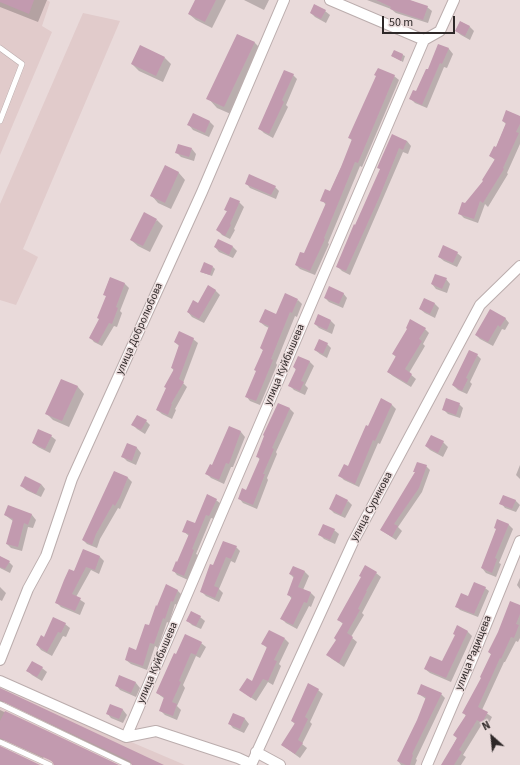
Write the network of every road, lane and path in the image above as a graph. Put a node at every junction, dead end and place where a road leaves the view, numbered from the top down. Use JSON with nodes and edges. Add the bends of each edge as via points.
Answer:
{"nodes":[{"id":1,"x":284,"y":0,"type":"edge"},
{"id":2,"x":330,"y":0,"type":"edge"},
{"id":3,"x":454,"y":0,"type":"edge"},
{"id":4,"x":424,"y":40,"type":"junction"},
{"id":5,"x":0,"y":48,"type":"edge"},
{"id":6,"x":0,"y":121,"type":"edge"},
{"id":7,"x":520,"y":266,"type":"edge"},
{"id":8,"x":520,"y":541,"type":"edge"},
{"id":9,"x":0,"y":660,"type":"edge"},
{"id":10,"x":0,"y":681,"type":"edge"},
{"id":11,"x":0,"y":704,"type":"edge"},
{"id":12,"x":126,"y":737,"type":"junction"},
{"id":13,"x":0,"y":742,"type":"edge"},
{"id":14,"x":256,"y":752,"type":"junction"},
{"id":15,"x":251,"y":764,"type":"edge"},
{"id":16,"x":50,"y":765,"type":"edge"},
{"id":17,"x":128,"y":765,"type":"edge"},
{"id":18,"x":280,"y":765,"type":"edge"},
{"id":19,"x":427,"y":765,"type":"edge"}],
"edges":[{"from":1,"to":9,"type":"street","name":"улица Добролюбова","via":[[202,192],[72,479],[46,556],[28,589]]},
{"from":2,"to":4,"type":"street"},
{"from":3,"to":4,"type":"street","via":[[440,31]]},
{"from":4,"to":12,"type":"street","name":"улица Куйбышева"},
{"from":5,"to":6,"type":"lane","via":[[22,64]]},
{"from":7,"to":14,"type":"street","name":"улица Сурикова","via":[[480,304],[353,542]]},
{"from":8,"to":19,"type":"street","name":"улица Радищева"},
{"from":10,"to":12,"type":"street"},
{"from":11,"to":17,"type":"lane"},
{"from":12,"to":15,"type":"street","via":[[156,731]]},
{"from":13,"to":16,"type":"lane"},
{"from":14,"to":15,"type":"street","name":"улица Сурикова"},
{"from":14,"to":18,"type":"street"}]}
